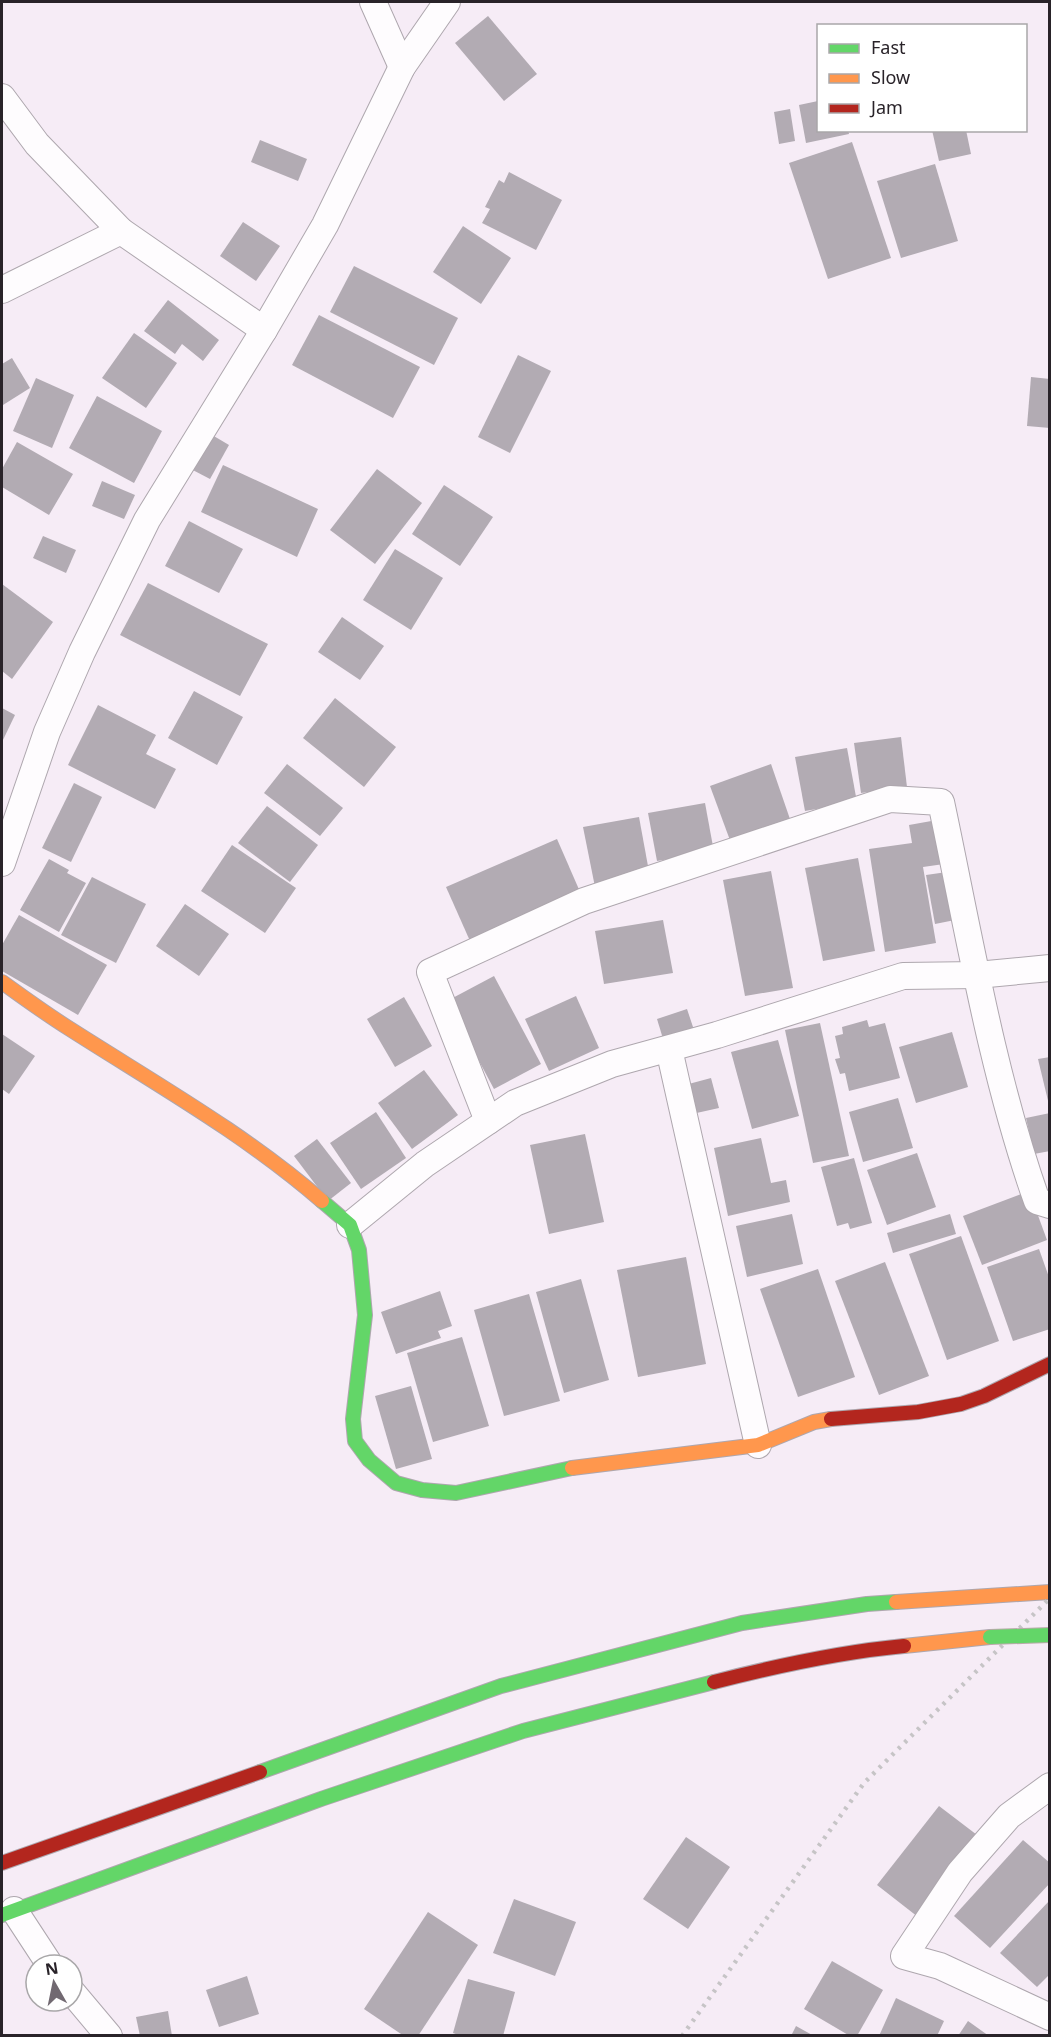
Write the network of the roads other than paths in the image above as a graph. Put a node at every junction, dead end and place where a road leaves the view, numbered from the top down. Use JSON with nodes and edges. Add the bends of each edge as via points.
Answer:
{"nodes":[{"id":1,"x":373,"y":2,"type":"edge"},
{"id":2,"x":447,"y":2,"type":"edge"},
{"id":3,"x":402,"y":67,"type":"junction"},
{"id":4,"x":2,"y":97,"type":"edge"},
{"id":5,"x":121,"y":231,"type":"junction"},
{"id":6,"x":2,"y":290,"type":"edge"},
{"id":7,"x":264,"y":330,"type":"junction"},
{"id":8,"x":2,"y":863,"type":"edge"},
{"id":9,"x":1050,"y":968,"type":"edge"},
{"id":10,"x":977,"y":975,"type":"junction"},
{"id":11,"x":2,"y":982,"type":"edge"},
{"id":12,"x":669,"y":1048,"type":"junction"},
{"id":13,"x":488,"y":1121,"type":"junction"},
{"id":14,"x":1050,"y":1205,"type":"edge"},
{"id":15,"x":350,"y":1225,"type":"junction"},
{"id":16,"x":1050,"y":1364,"type":"edge"},
{"id":17,"x":758,"y":1445,"type":"junction"},
{"id":18,"x":1050,"y":1592,"type":"edge"},
{"id":19,"x":1050,"y":1635,"type":"edge"},
{"id":20,"x":1050,"y":1786,"type":"edge"},
{"id":21,"x":2,"y":1863,"type":"edge"},
{"id":22,"x":8,"y":1913,"type":"edge"},
{"id":23,"x":40,"y":1953,"type":"edge"},
{"id":24,"x":84,"y":2006,"type":"edge"},
{"id":25,"x":1050,"y":2017,"type":"edge"},
{"id":26,"x":109,"y":2036,"type":"edge"}],
"edges":[{"from":1,"to":3,"type":"street"},
{"from":2,"to":3,"type":"street"},
{"from":3,"to":7,"type":"street","via":[[325,225]]},
{"from":4,"to":5,"type":"street","via":[[37,144]]},
{"from":5,"to":6,"type":"street"},
{"from":5,"to":7,"type":"street"},
{"from":7,"to":8,"type":"street","via":[[147,520],[82,652],[47,732]]},
{"from":9,"to":10,"type":"street"},
{"from":10,"to":12,"type":"street","via":[[903,976]]},
{"from":10,"to":13,"type":"street","via":[[941,802],[890,799],[584,901],[430,972]]},
{"from":10,"to":14,"type":"street","via":[[1024,1165],[1038,1201]]},
{"from":11,"to":15,"type":"main road","via":[[235,1134],[298,1180]]},
{"from":12,"to":13,"type":"street","via":[[612,1064],[526,1098]]},
{"from":12,"to":17,"type":"street"},
{"from":13,"to":15,"type":"street","via":[[425,1164]]},
{"from":15,"to":17,"type":"main road","via":[[359,1250],[365,1315],[353,1419],[355,1442],[396,1483],[422,1491],[456,1493],[579,1466]]},
{"from":16,"to":17,"type":"main road","via":[[961,1404],[871,1417],[838,1417],[814,1422]]},
{"from":18,"to":21,"type":"main road","via":[[867,1604],[742,1623],[501,1686]]},
{"from":19,"to":22,"type":"main road","bridge":true,"via":[[872,1649],[758,1671],[523,1731],[321,1799]]},
{"from":20,"to":25,"type":"street","via":[[1009,1816],[960,1872],[904,1956],[940,1966]]},
{"from":22,"to":23,"type":"street"},
{"from":24,"to":26,"type":"street"}]}
